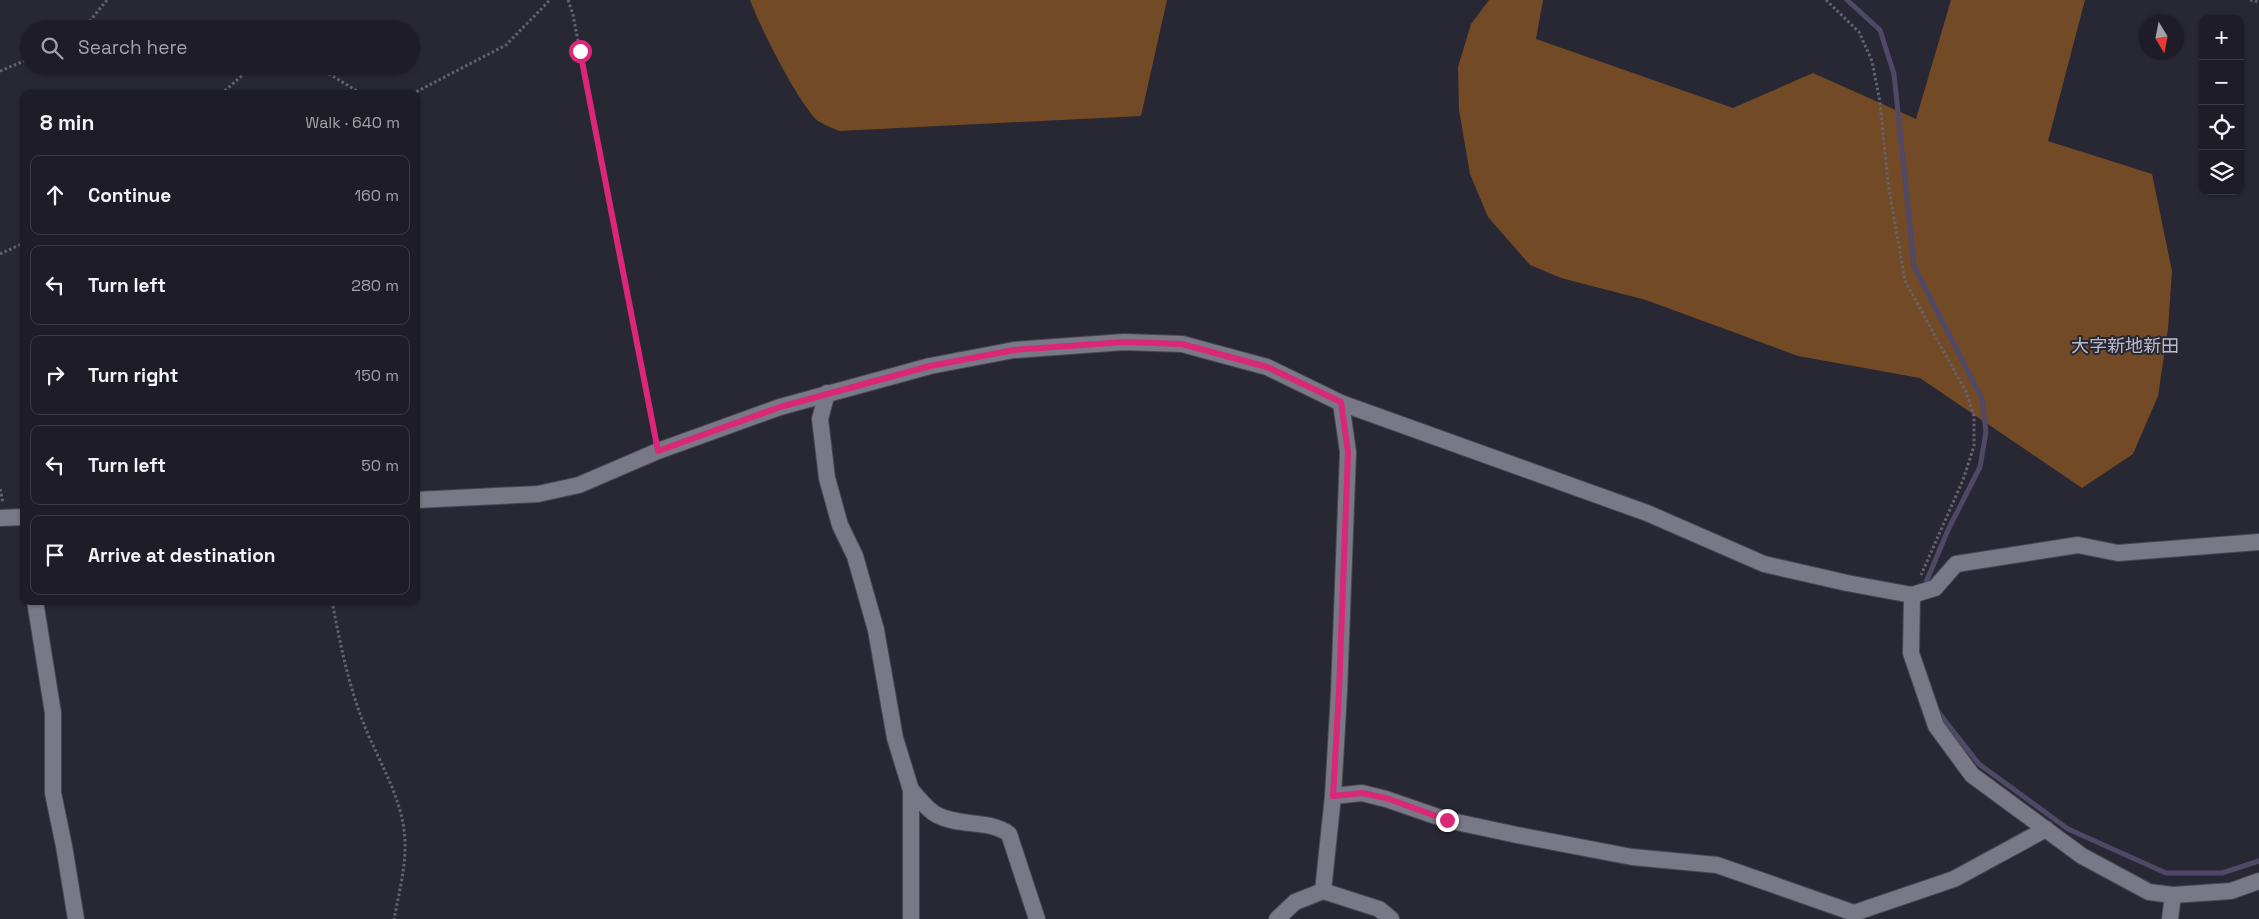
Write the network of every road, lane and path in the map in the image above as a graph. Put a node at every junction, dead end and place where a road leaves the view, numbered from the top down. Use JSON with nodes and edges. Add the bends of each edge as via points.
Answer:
{"nodes":[{"id":1,"x":107,"y":0,"type":"edge"},
{"id":2,"x":550,"y":0,"type":"edge"},
{"id":3,"x":568,"y":0,"type":"edge"},
{"id":4,"x":1826,"y":0,"type":"edge"},
{"id":5,"x":2250,"y":0,"type":"edge"},
{"id":6,"x":2259,"y":2,"type":"edge"},
{"id":7,"x":90,"y":20,"type":"edge"},
{"id":8,"x":20,"y":63,"type":"edge"},
{"id":9,"x":0,"y":71,"type":"edge"},
{"id":10,"x":243,"y":75,"type":"edge"},
{"id":11,"x":331,"y":75,"type":"edge"},
{"id":12,"x":226,"y":90,"type":"edge"},
{"id":13,"x":355,"y":90,"type":"edge"},
{"id":14,"x":420,"y":90,"type":"edge"},
{"id":15,"x":20,"y":245,"type":"edge"},
{"id":16,"x":0,"y":254,"type":"edge"},
{"id":17,"x":827,"y":393,"type":"junction"},
{"id":18,"x":1341,"y":402,"type":"junction"},
{"id":19,"x":658,"y":451,"type":"junction"},
{"id":20,"x":420,"y":500,"type":"edge"},
{"id":21,"x":0,"y":518,"type":"edge"},
{"id":22,"x":20,"y":521,"type":"edge"},
{"id":23,"x":2259,"y":542,"type":"edge"},
{"id":24,"x":1912,"y":595,"type":"junction"},
{"id":25,"x":36,"y":605,"type":"edge"},
{"id":26,"x":333,"y":605,"type":"edge"},
{"id":27,"x":911,"y":790,"type":"junction"},
{"id":28,"x":1333,"y":796,"type":"junction"},
{"id":29,"x":2046,"y":829,"type":"junction"},
{"id":30,"x":2259,"y":881,"type":"edge"},
{"id":31,"x":1323,"y":891,"type":"junction"},
{"id":32,"x":2173,"y":895,"type":"junction"},
{"id":33,"x":1853,"y":916,"type":"edge"},
{"id":34,"x":76,"y":919,"type":"edge"},
{"id":35,"x":394,"y":919,"type":"edge"},
{"id":36,"x":912,"y":919,"type":"edge"},
{"id":37,"x":1037,"y":919,"type":"edge"},
{"id":38,"x":1277,"y":919,"type":"edge"},
{"id":39,"x":1391,"y":919,"type":"edge"},
{"id":40,"x":2170,"y":919,"type":"edge"}],
"edges":[{"from":1,"to":7,"type":"path"},
{"from":2,"to":14,"type":"path","via":[[506,45]]},
{"from":3,"to":19,"type":"path"},
{"from":4,"to":24,"type":"path","via":[[1859,32],[1872,61],[1905,281],[1966,392],[1974,416],[1974,446],[1964,480]]},
{"from":5,"to":6,"type":"path"},
{"from":8,"to":9,"type":"path"},
{"from":10,"to":12,"type":"path"},
{"from":11,"to":13,"type":"path"},
{"from":15,"to":16,"type":"path"},
{"from":17,"to":18,"type":"street","via":[[930,366],[1014,350],[1124,342],[1182,344],[1267,367]]},
{"from":17,"to":19,"type":"street"},
{"from":17,"to":27,"type":"street","via":[[820,420],[827,478],[840,525],[855,556],[876,630],[895,738]]},
{"from":18,"to":24,"type":"street","via":[[1647,513],[1764,564]]},
{"from":18,"to":28,"type":"street","via":[[1348,452]]},
{"from":19,"to":20,"type":"street","via":[[579,485],[538,494]]},
{"from":21,"to":22,"type":"street"},
{"from":23,"to":24,"type":"street","via":[[2118,553],[2078,545],[1956,564],[1935,588]]},
{"from":24,"to":29,"type":"street","via":[[1911,653],[1936,726],[1972,775]]},
{"from":25,"to":34,"type":"street","via":[[53,713],[53,793]]},
{"from":26,"to":35,"type":"path","via":[[344,664],[364,722],[396,796],[405,838],[405,863]]},
{"from":27,"to":36,"type":"street"},
{"from":27,"to":37,"type":"street","via":[[936,814],[963,823],[999,826],[1009,834]]},
{"from":28,"to":31,"type":"street"},
{"from":28,"to":33,"type":"street","via":[[1362,793],[1386,798],[1447,820],[1517,835],[1632,857],[1717,865]]},
{"from":29,"to":32,"type":"street","via":[[2082,856],[2149,892]]},
{"from":29,"to":33,"type":"street","via":[[1954,879]]},
{"from":30,"to":32,"type":"street","via":[[2231,891]]},
{"from":31,"to":38,"type":"street","via":[[1296,902]]},
{"from":31,"to":39,"type":"street","via":[[1379,909]]},
{"from":32,"to":40,"type":"street"}]}
